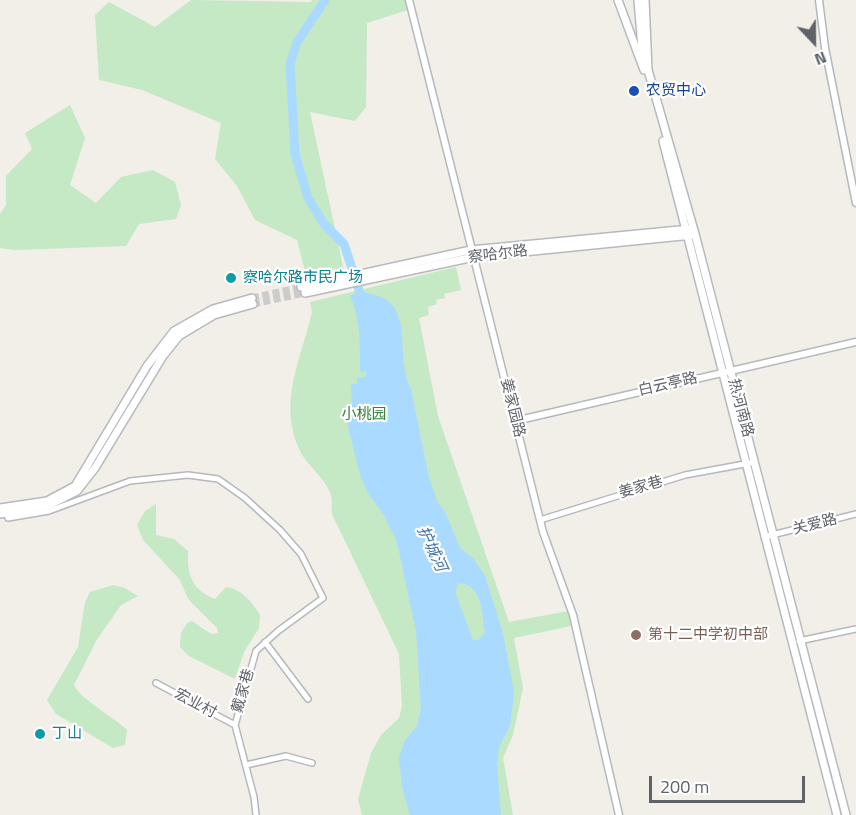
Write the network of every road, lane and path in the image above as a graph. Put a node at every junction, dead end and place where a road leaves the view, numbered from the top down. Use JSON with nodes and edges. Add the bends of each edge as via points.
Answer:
{"nodes":[{"id":1,"x":409,"y":0,"type":"edge"},
{"id":2,"x":618,"y":0,"type":"edge"},
{"id":3,"x":638,"y":0,"type":"edge"},
{"id":4,"x":645,"y":0,"type":"edge"},
{"id":5,"x":819,"y":0,"type":"edge"},
{"id":6,"x":644,"y":70,"type":"junction"},
{"id":7,"x":856,"y":203,"type":"edge"},
{"id":8,"x":691,"y":232,"type":"junction"},
{"id":9,"x":472,"y":253,"type":"junction"},
{"id":10,"x":303,"y":290,"type":"tunnel mouth"},
{"id":11,"x":252,"y":301,"type":"tunnel mouth"},
{"id":12,"x":856,"y":342,"type":"edge"},
{"id":13,"x":730,"y":372,"type":"junction"},
{"id":14,"x":721,"y":373,"type":"junction"},
{"id":15,"x":515,"y":421,"type":"junction"},
{"id":16,"x":754,"y":463,"type":"junction"},
{"id":17,"x":745,"y":464,"type":"junction"},
{"id":18,"x":3,"y":510,"type":"edge"},
{"id":19,"x":856,"y":514,"type":"edge"},
{"id":20,"x":540,"y":520,"type":"junction"},
{"id":21,"x":773,"y":535,"type":"junction"},
{"id":22,"x":764,"y":537,"type":"junction"},
{"id":23,"x":856,"y":629,"type":"edge"},
{"id":24,"x":801,"y":641,"type":"junction"},
{"id":25,"x":265,"y":642,"type":"junction"},
{"id":26,"x":792,"y":644,"type":"junction"},
{"id":27,"x":156,"y":683,"type":"dead end"},
{"id":28,"x":308,"y":699,"type":"dead end"},
{"id":29,"x":235,"y":725,"type":"junction"},
{"id":30,"x":312,"y":763,"type":"dead end"},
{"id":31,"x":246,"y":765,"type":"junction"},
{"id":32,"x":256,"y":815,"type":"edge"},
{"id":33,"x":619,"y":815,"type":"edge"},
{"id":34,"x":837,"y":815,"type":"edge"},
{"id":35,"x":846,"y":815,"type":"edge"}],
"edges":[{"from":1,"to":9,"type":"street","name":"姜家园路"},
{"from":2,"to":6,"type":"main road"},
{"from":3,"to":6,"type":"main road","name":"热河南路"},
{"from":4,"to":8,"type":"main road","name":"热河南路","via":[[648,70]]},
{"from":5,"to":7,"type":"street"},
{"from":6,"to":8,"type":"main road","name":"热河南路"},
{"from":8,"to":9,"type":"main road","name":"察哈尔路"},
{"from":8,"to":13,"type":"main road","name":"热河南路"},
{"from":8,"to":14,"type":"main road","name":"热河南路"},
{"from":9,"to":10,"type":"main road","name":"察哈尔路"},
{"from":9,"to":15,"type":"street","name":"姜家园路"},
{"from":11,"to":18,"type":"main road","via":[[214,315],[179,336],[77,491],[49,505]]},
{"from":12,"to":13,"type":"street","name":"白云亭路"},
{"from":13,"to":14,"type":"street","name":"白云亭路"},
{"from":13,"to":16,"type":"main road","name":"热河南路"},
{"from":14,"to":15,"type":"street","name":"白云亭路"},
{"from":14,"to":17,"type":"main road","name":"热河南路"},
{"from":15,"to":20,"type":"street","name":"姜家园路"},
{"from":16,"to":17,"type":"street","name":"姜家巷"},
{"from":16,"to":21,"type":"main road","name":"热河南路"},
{"from":17,"to":20,"type":"street","name":"姜家巷","via":[[685,475]]},
{"from":17,"to":22,"type":"main road","name":"热河南路"},
{"from":18,"to":25,"type":"street","name":"戴家巷","via":[[8,518],[49,511],[130,481],[188,475],[218,479],[280,530],[301,554],[323,598]]},
{"from":19,"to":21,"type":"street","name":"关爱路"},
{"from":20,"to":33,"type":"street","name":"姜家园路","via":[[573,615]]},
{"from":21,"to":22,"type":"street","name":"关爱路"},
{"from":21,"to":24,"type":"main road","name":"热河南路"},
{"from":22,"to":26,"type":"main road","name":"热河南路"},
{"from":23,"to":24,"type":"street"},
{"from":24,"to":26,"type":"street"},
{"from":24,"to":35,"type":"main road","name":"热河南路"},
{"from":25,"to":28,"type":"street"},
{"from":25,"to":29,"type":"street","name":"戴家巷","via":[[256,651]]},
{"from":26,"to":34,"type":"main road","name":"热河南路"},
{"from":27,"to":29,"type":"street","name":"宏业村"},
{"from":29,"to":31,"type":"street","name":"戴家巷"},
{"from":30,"to":31,"type":"street","via":[[286,756]]},
{"from":31,"to":32,"type":"street","name":"戴家巷"}]}
